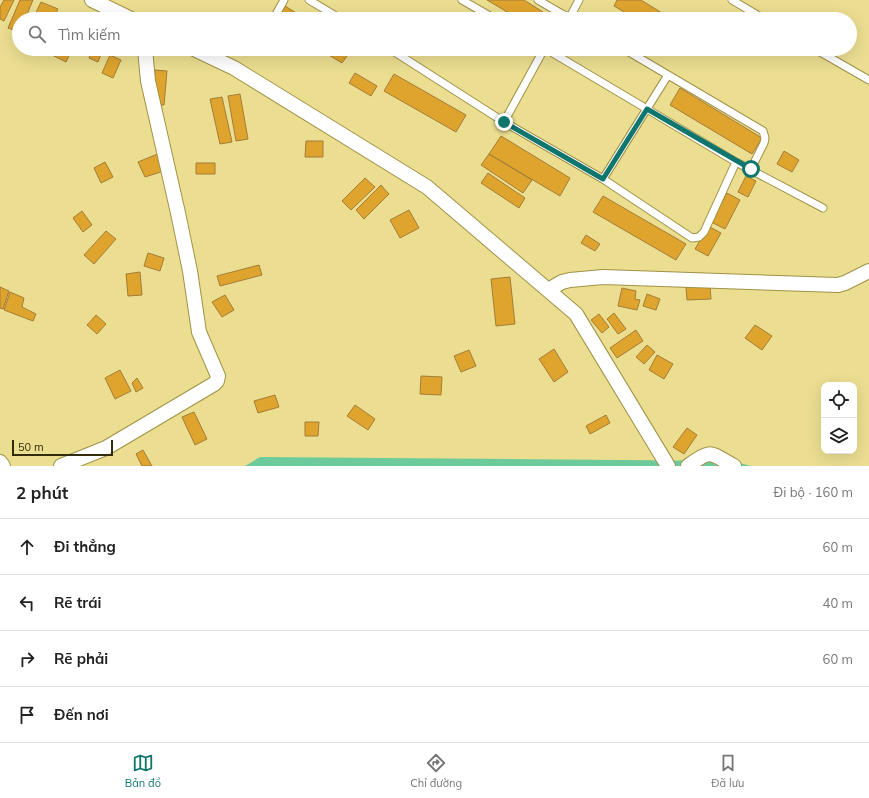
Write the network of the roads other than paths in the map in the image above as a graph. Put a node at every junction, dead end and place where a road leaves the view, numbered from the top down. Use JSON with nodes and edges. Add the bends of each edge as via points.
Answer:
{"nodes":[{"id":1,"x":92,"y":0,"type":"edge"},
{"id":2,"x":284,"y":0,"type":"edge"},
{"id":3,"x":309,"y":0,"type":"edge"},
{"id":4,"x":462,"y":0,"type":"edge"},
{"id":5,"x":538,"y":0,"type":"edge"},
{"id":6,"x":579,"y":0,"type":"edge"},
{"id":7,"x":732,"y":0,"type":"edge"},
{"id":8,"x":117,"y":12,"type":"edge"},
{"id":9,"x":277,"y":12,"type":"edge"},
{"id":10,"x":329,"y":12,"type":"edge"},
{"id":11,"x":483,"y":12,"type":"edge"},
{"id":12,"x":554,"y":12,"type":"edge"},
{"id":13,"x":574,"y":12,"type":"edge"},
{"id":14,"x":752,"y":12,"type":"edge"},
{"id":15,"x":145,"y":56,"type":"edge"},
{"id":16,"x":209,"y":56,"type":"edge"},
{"id":17,"x":401,"y":56,"type":"edge"},
{"id":18,"x":541,"y":56,"type":"edge"},
{"id":19,"x":557,"y":56,"type":"edge"},
{"id":20,"x":636,"y":56,"type":"edge"},
{"id":21,"x":827,"y":56,"type":"edge"},
{"id":22,"x":668,"y":75,"type":"junction"},
{"id":23,"x":869,"y":80,"type":"edge"},
{"id":24,"x":647,"y":109,"type":"junction"},
{"id":25,"x":504,"y":122,"type":"junction"},
{"id":26,"x":736,"y":162,"type":"junction"},
{"id":27,"x":751,"y":169,"type":"junction"},
{"id":28,"x":603,"y":179,"type":"junction"},
{"id":29,"x":823,"y":208,"type":"dead end"},
{"id":30,"x":869,"y":271,"type":"edge"},
{"id":31,"x":548,"y":290,"type":"junction"},
{"id":32,"x":0,"y":462,"type":"edge"},
{"id":33,"x":3,"y":466,"type":"edge"},
{"id":34,"x":61,"y":466,"type":"edge"},
{"id":35,"x":668,"y":466,"type":"edge"},
{"id":36,"x":688,"y":466,"type":"edge"},
{"id":37,"x":734,"y":466,"type":"edge"}],
"edges":[{"from":1,"to":8,"type":"street"},
{"from":2,"to":9,"type":"lane"},
{"from":3,"to":10,"type":"lane"},
{"from":4,"to":11,"type":"lane"},
{"from":5,"to":12,"type":"lane"},
{"from":6,"to":13,"type":"lane"},
{"from":7,"to":14,"type":"lane"},
{"from":15,"to":34,"type":"street","via":[[148,81],[190,271],[200,332],[218,376],[217,381],[106,448]]},
{"from":16,"to":31,"type":"street","via":[[234,68],[427,187]]},
{"from":17,"to":25,"type":"lane"},
{"from":18,"to":25,"type":"lane"},
{"from":19,"to":24,"type":"lane"},
{"from":20,"to":22,"type":"lane"},
{"from":21,"to":23,"type":"lane"},
{"from":22,"to":24,"type":"lane"},
{"from":22,"to":27,"type":"lane","via":[[763,131],[764,143]]},
{"from":24,"to":26,"type":"lane"},
{"from":24,"to":28,"type":"lane"},
{"from":25,"to":28,"type":"lane"},
{"from":26,"to":27,"type":"lane"},
{"from":26,"to":28,"type":"lane","via":[[700,237],[692,238]]},
{"from":27,"to":29,"type":"lane"},
{"from":30,"to":31,"type":"street","via":[[845,283],[830,286],[603,277],[570,280]]},
{"from":31,"to":35,"type":"street","via":[[576,314]]},
{"from":32,"to":33,"type":"street"},
{"from":36,"to":37,"type":"street","via":[[709,454],[716,455]]}]}
